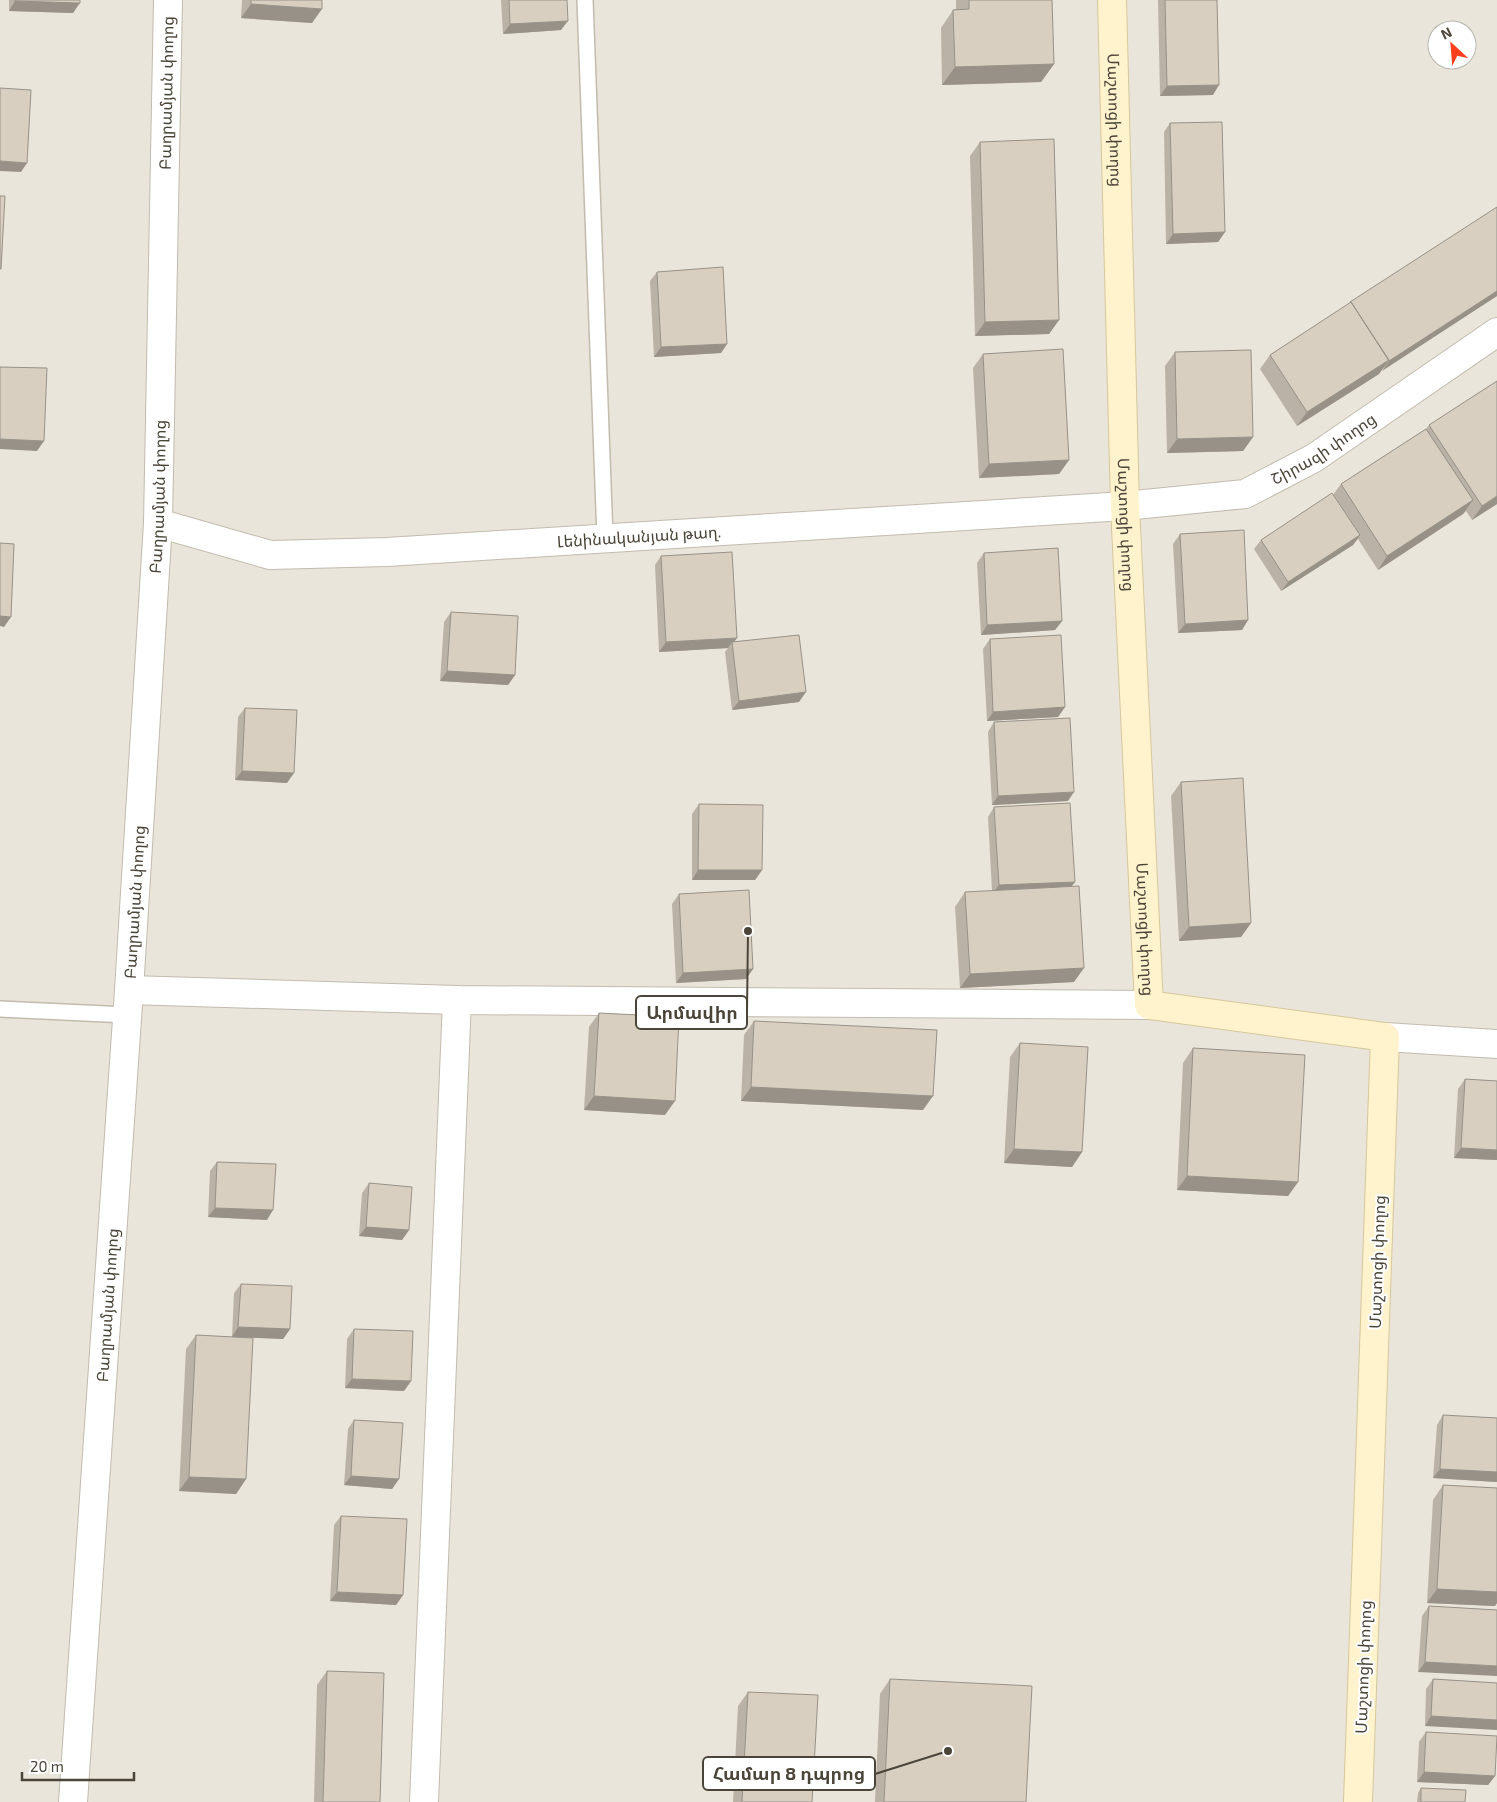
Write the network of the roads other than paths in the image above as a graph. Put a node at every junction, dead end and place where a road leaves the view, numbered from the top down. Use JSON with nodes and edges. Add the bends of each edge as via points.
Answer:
{"nodes":[{"id":1,"x":168,"y":0,"type":"edge"},
{"id":2,"x":585,"y":0,"type":"edge"},
{"id":3,"x":1112,"y":0,"type":"edge"},
{"id":4,"x":1497,"y":332,"type":"edge"},
{"id":5,"x":1125,"y":506,"type":"junction"},
{"id":6,"x":158,"y":523,"type":"junction"},
{"id":7,"x":605,"y":538,"type":"junction"},
{"id":8,"x":457,"y":1000,"type":"junction"},
{"id":9,"x":128,"y":1003,"type":"junction"},
{"id":10,"x":1149,"y":1005,"type":"junction"},
{"id":11,"x":0,"y":1009,"type":"edge"},
{"id":12,"x":1385,"y":1037,"type":"junction"},
{"id":13,"x":1497,"y":1044,"type":"edge"},
{"id":14,"x":73,"y":1802,"type":"edge"},
{"id":15,"x":424,"y":1802,"type":"edge"},
{"id":16,"x":1358,"y":1802,"type":"edge"}],
"edges":[{"from":1,"to":6,"type":"street","name":"Բաղրամյան փողոց"},
{"from":2,"to":7,"type":"lane"},
{"from":3,"to":5,"type":"main road","name":"Մաշտոցի փողոց"},
{"from":4,"to":5,"type":"street","name":"Շիրազի փողոց","via":[[1314,458],[1244,494]]},
{"from":5,"to":7,"type":"street","name":"Լենինականյան թաղ."},
{"from":5,"to":10,"type":"main road","name":"Մաշտոցի փողոց"},
{"from":6,"to":7,"type":"street","name":"Լենինականյան թաղ.","via":[[270,555],[387,552]]},
{"from":6,"to":9,"type":"street","name":"Բաղրամյան փողոց"},
{"from":8,"to":9,"type":"street"},
{"from":8,"to":10,"type":"street"},
{"from":8,"to":15,"type":"street"},
{"from":9,"to":11,"type":"lane"},
{"from":9,"to":14,"type":"street","name":"Բաղրամյան փողոց"},
{"from":10,"to":12,"type":"main road","name":"Մաշտոցի փողոց"},
{"from":12,"to":13,"type":"street"},
{"from":12,"to":16,"type":"main road","name":"Մաշտոցի փողոց"}]}
